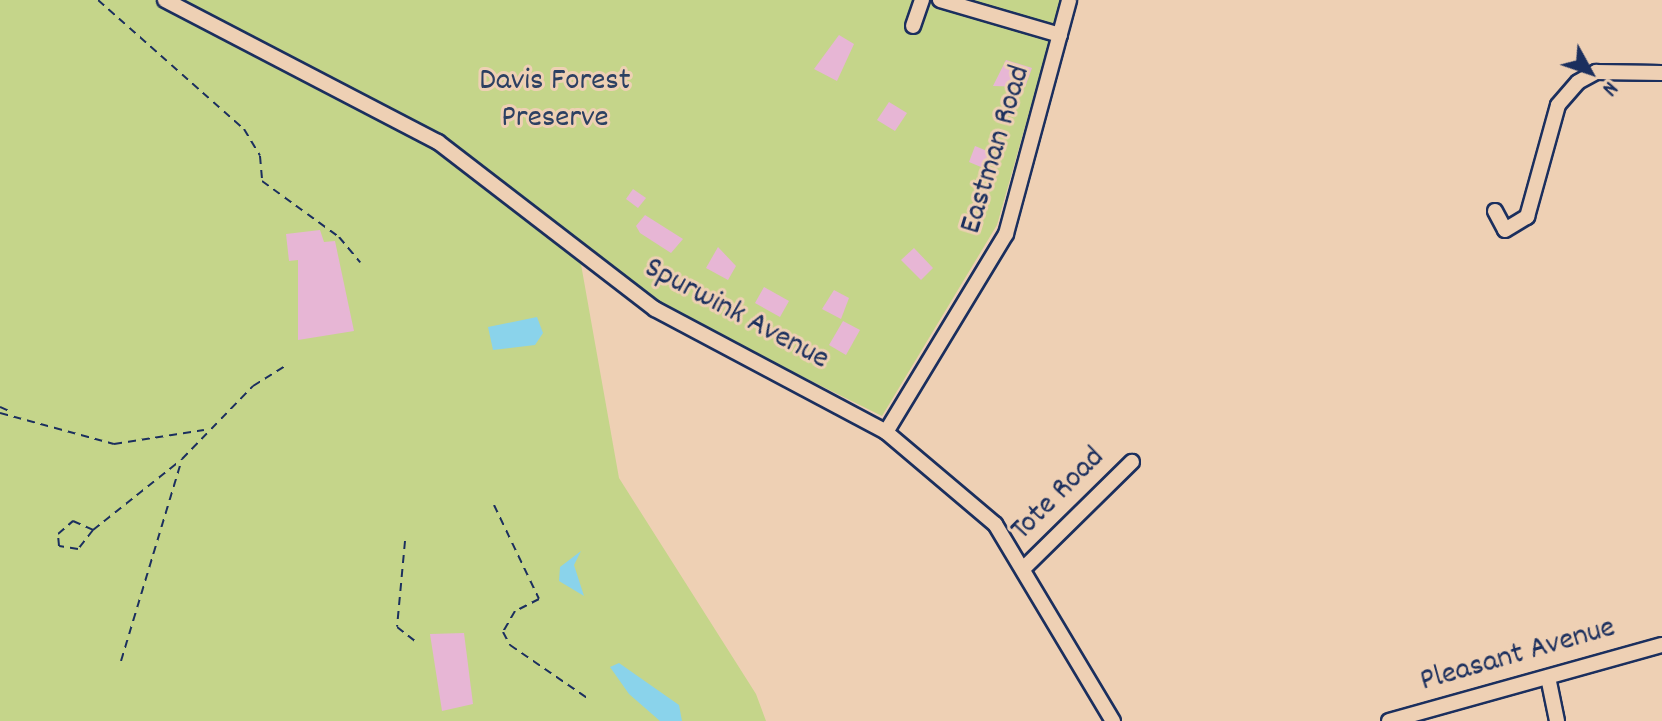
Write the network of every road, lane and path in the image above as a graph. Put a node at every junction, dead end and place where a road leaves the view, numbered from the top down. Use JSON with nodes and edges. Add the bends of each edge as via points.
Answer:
{"nodes":[{"id":1,"x":98,"y":0,"type":"edge"},
{"id":2,"x":165,"y":0,"type":"edge"},
{"id":3,"x":922,"y":0,"type":"edge"},
{"id":4,"x":940,"y":0,"type":"edge"},
{"id":5,"x":1069,"y":0,"type":"edge"},
{"id":6,"x":913,"y":26,"type":"dead end"},
{"id":7,"x":1060,"y":35,"type":"junction"},
{"id":8,"x":1662,"y":73,"type":"edge"},
{"id":9,"x":1495,"y":211,"type":"dead end"},
{"id":10,"x":360,"y":262,"type":"dead end"},
{"id":11,"x":287,"y":365,"type":"dead end"},
{"id":12,"x":0,"y":407,"type":"edge"},
{"id":13,"x":12,"y":412,"type":"junction"},
{"id":14,"x":0,"y":413,"type":"edge"},
{"id":15,"x":206,"y":429,"type":"junction"},
{"id":16,"x":886,"y":432,"type":"junction"},
{"id":17,"x":182,"y":459,"type":"junction"},
{"id":18,"x":1132,"y":462,"type":"dead end"},
{"id":19,"x":494,"y":505,"type":"dead end"},
{"id":20,"x":93,"y":530,"type":"junction"},
{"id":21,"x":405,"y":541,"type":"dead end"},
{"id":22,"x":1025,"y":567,"type":"junction"},
{"id":23,"x":415,"y":641,"type":"dead end"},
{"id":24,"x":1662,"y":645,"type":"edge"},
{"id":25,"x":121,"y":661,"type":"dead end"},
{"id":26,"x":1548,"y":677,"type":"junction"},
{"id":27,"x":587,"y":698,"type":"dead end"},
{"id":28,"x":1113,"y":721,"type":"edge"},
{"id":29,"x":1389,"y":721,"type":"edge"},
{"id":30,"x":1557,"y":721,"type":"edge"}],
"edges":[{"from":1,"to":10,"type":"path","via":[[244,129],[260,156],[262,181],[339,237]]},
{"from":2,"to":16,"type":"street","name":"Spurwink Avenue","via":[[438,142],[655,309]]},
{"from":3,"to":6,"type":"street"},
{"from":4,"to":7,"type":"street"},
{"from":5,"to":7,"type":"street","name":"Eastman Road"},
{"from":7,"to":16,"type":"street","name":"Eastman Road","via":[[1006,234]]},
{"from":8,"to":9,"type":"street","via":[[1596,72],[1578,82],[1558,105],[1527,217],[1505,230]]},
{"from":11,"to":15,"type":"path"},
{"from":12,"to":13,"type":"path"},
{"from":13,"to":14,"type":"path"},
{"from":13,"to":15,"type":"path","via":[[114,444]]},
{"from":15,"to":17,"type":"path"},
{"from":16,"to":22,"type":"street","name":"Spurwink Avenue","via":[[971,500]]},
{"from":17,"to":20,"type":"path"},
{"from":17,"to":25,"type":"path"},
{"from":18,"to":22,"type":"street","name":"Tote Road"},
{"from":19,"to":27,"type":"path","via":[[539,599],[515,611],[503,632],[510,645]]},
{"from":20,"to":20,"type":"path","via":[[73,521],[58,534],[59,546],[78,549]]},
{"from":21,"to":23,"type":"path","via":[[397,627]]},
{"from":22,"to":28,"type":"street","name":"Spurwink Avenue"},
{"from":24,"to":26,"type":"street","name":"Pleasant Avenue"},
{"from":26,"to":29,"type":"street","name":"Pleasant Avenue"},
{"from":26,"to":30,"type":"street"}]}
